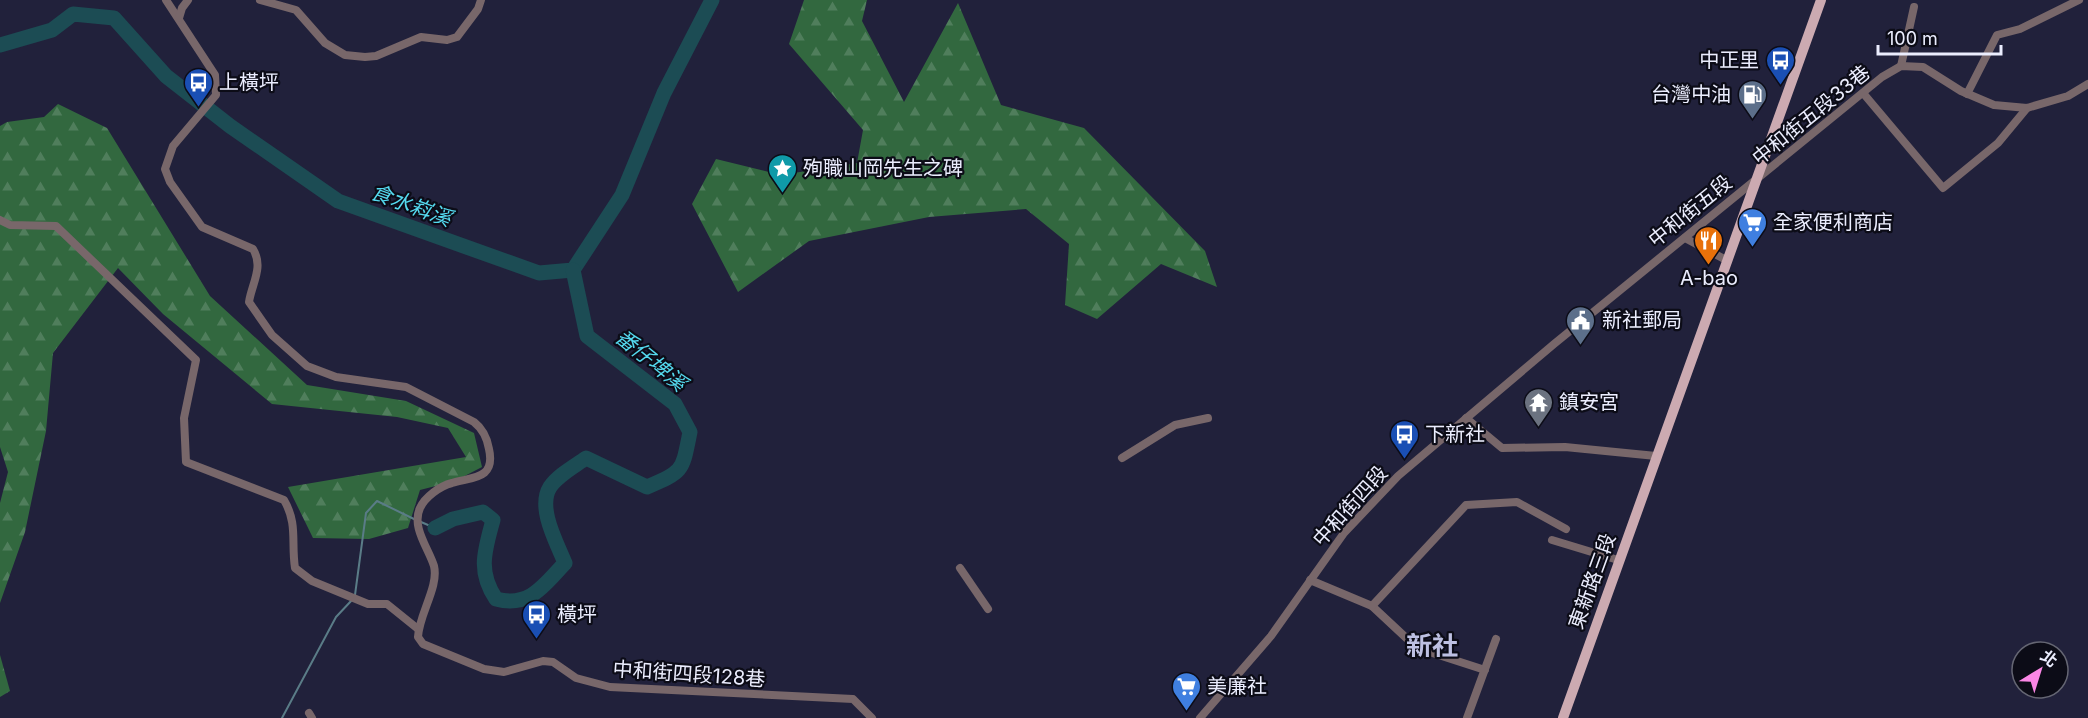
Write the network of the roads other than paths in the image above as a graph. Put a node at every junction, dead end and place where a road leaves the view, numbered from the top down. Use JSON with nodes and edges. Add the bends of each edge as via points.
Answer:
{"nodes":[{"id":1,"x":166,"y":0,"type":"edge"},
{"id":2,"x":188,"y":0,"type":"edge"},
{"id":3,"x":260,"y":0,"type":"edge"},
{"id":4,"x":481,"y":0,"type":"edge"},
{"id":5,"x":1821,"y":0,"type":"edge"},
{"id":6,"x":2079,"y":0,"type":"edge"},
{"id":7,"x":1914,"y":7,"type":"dead end"},
{"id":8,"x":179,"y":18,"type":"junction"},
{"id":9,"x":1901,"y":66,"type":"junction"},
{"id":10,"x":2088,"y":84,"type":"edge"},
{"id":11,"x":1863,"y":93,"type":"junction"},
{"id":12,"x":1967,"y":94,"type":"junction"},
{"id":13,"x":2027,"y":108,"type":"junction"},
{"id":14,"x":1755,"y":182,"type":"junction"},
{"id":15,"x":0,"y":220,"type":"edge"},
{"id":16,"x":1685,"y":238,"type":"junction"},
{"id":17,"x":1728,"y":261,"type":"junction"},
{"id":18,"x":1554,"y":344,"type":"joint"},
{"id":19,"x":1208,"y":418,"type":"dead end"},
{"id":20,"x":1466,"y":418,"type":"junction"},
{"id":21,"x":1656,"y":456,"type":"junction"},
{"id":22,"x":1122,"y":458,"type":"dead end"},
{"id":23,"x":1566,"y":529,"type":"dead end"},
{"id":24,"x":1552,"y":540,"type":"dead end"},
{"id":25,"x":1618,"y":560,"type":"junction"},
{"id":26,"x":960,"y":568,"type":"dead end"},
{"id":27,"x":1310,"y":580,"type":"junction"},
{"id":28,"x":1372,"y":606,"type":"junction"},
{"id":29,"x":988,"y":609,"type":"dead end"},
{"id":30,"x":418,"y":628,"type":"junction"},
{"id":31,"x":1496,"y":639,"type":"dead end"},
{"id":32,"x":1485,"y":670,"type":"junction"},
{"id":33,"x":872,"y":718,"type":"edge"},
{"id":34,"x":1200,"y":718,"type":"edge"},
{"id":35,"x":1467,"y":718,"type":"edge"},
{"id":36,"x":1563,"y":718,"type":"edge"}],
"edges":[{"from":1,"to":8,"type":"street"},
{"from":2,"to":8,"type":"street"},
{"from":3,"to":4,"type":"street","via":[[296,10],[325,43],[345,55],[366,57],[421,37],[457,37]]},
{"from":5,"to":14,"type":"main road","name":"中和街五段"},
{"from":6,"to":12,"type":"street","via":[[2020,29],[1997,35]]},
{"from":7,"to":9,"type":"street"},
{"from":8,"to":30,"type":"street","via":[[215,75],[216,95],[173,146],[165,169],[202,227],[253,249],[258,256],[249,302],[262,323],[314,369],[336,377],[406,387],[474,422],[487,440],[490,453],[486,472],[476,479],[451,483],[433,493],[419,509],[419,527],[435,580]]},
{"from":9,"to":11,"type":"street","name":"中和街五段33巷"},
{"from":9,"to":12,"type":"street","name":"中和街五段33巷","via":[[1923,68]]},
{"from":10,"to":13,"type":"street","name":"中和街五段33巷","via":[[2068,96]]},
{"from":11,"to":13,"type":"street","via":[[1943,188],[1998,143]]},
{"from":11,"to":14,"type":"street","name":"中和街五段33巷"},
{"from":12,"to":13,"type":"street","name":"中和街五段33巷","via":[[1994,105]]},
{"from":14,"to":16,"type":"street","name":"中和街五段"},
{"from":14,"to":17,"type":"main road","name":"東新路三段"},
{"from":15,"to":30,"type":"street","via":[[10,225],[56,226],[196,360],[184,418],[186,462],[284,500],[295,533],[295,568],[312,581],[368,604],[387,604]]},
{"from":16,"to":17,"type":"street"},
{"from":16,"to":18,"type":"street","name":"中和街五段"},
{"from":17,"to":21,"type":"main road","name":"東新路三段"},
{"from":18,"to":20,"type":"street","name":"中和街四段"},
{"from":19,"to":22,"type":"street","via":[[1175,425]]},
{"from":20,"to":21,"type":"street","via":[[1502,448],[1565,447]]},
{"from":20,"to":27,"type":"street","name":"中和街四段","via":[[1398,476],[1344,533]]},
{"from":21,"to":25,"type":"main road","name":"東新路三段"},
{"from":23,"to":28,"type":"street","via":[[1517,502],[1466,505]]},
{"from":24,"to":25,"type":"street"},
{"from":25,"to":36,"type":"main road","name":"東新路三段"},
{"from":26,"to":29,"type":"street"},
{"from":27,"to":28,"type":"street"},
{"from":27,"to":34,"type":"street","name":"中和街四段","via":[[1271,636]]},
{"from":28,"to":32,"type":"street","via":[[1417,648]]},
{"from":30,"to":33,"type":"street","name":"中和街四段128巷","via":[[418,637],[430,648],[484,669],[504,672],[543,661],[553,662],[576,678],[610,687],[853,699]]},
{"from":31,"to":32,"type":"street"},
{"from":32,"to":35,"type":"street"}]}
